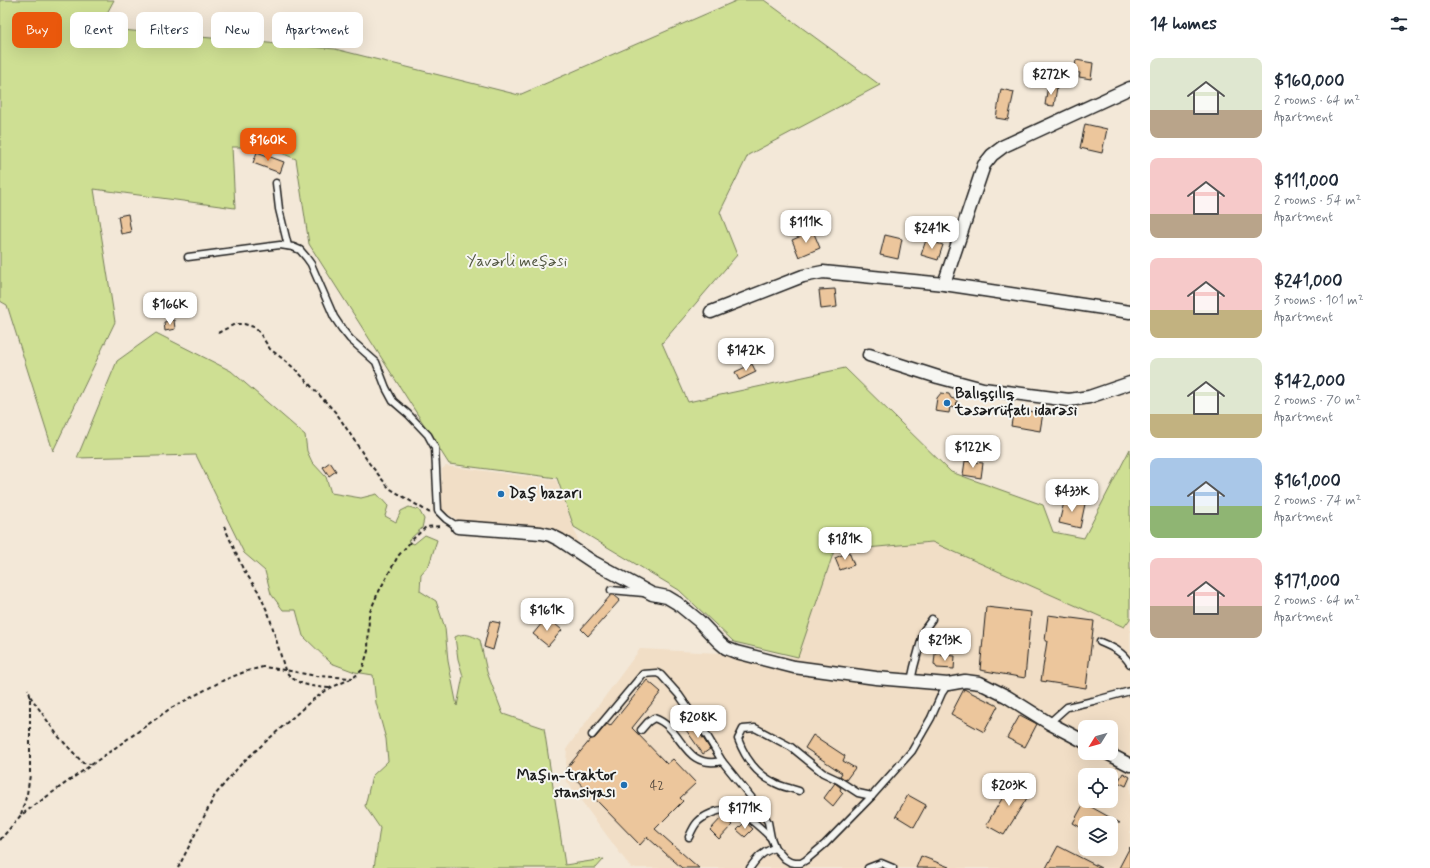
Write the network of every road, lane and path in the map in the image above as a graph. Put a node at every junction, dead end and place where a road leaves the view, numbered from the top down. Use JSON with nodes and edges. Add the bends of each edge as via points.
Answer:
{"nodes":[{"id":1,"x":1130,"y":88,"type":"edge"},
{"id":2,"x":276,"y":182,"type":"dead end"},
{"id":3,"x":288,"y":246,"type":"junction"},
{"id":4,"x":188,"y":257,"type":"dead end"},
{"id":5,"x":944,"y":284,"type":"junction"},
{"id":6,"x":711,"y":312,"type":"dead end"},
{"id":7,"x":1130,"y":312,"type":"edge"},
{"id":8,"x":218,"y":334,"type":"dead end"},
{"id":9,"x":869,"y":355,"type":"dead end"},
{"id":10,"x":1130,"y":383,"type":"edge"},
{"id":11,"x":431,"y":513,"type":"dead end"},
{"id":12,"x":224,"y":526,"type":"dead end"},
{"id":13,"x":458,"y":527,"type":"junction"},
{"id":14,"x":611,"y":590,"type":"dead end"},
{"id":15,"x":652,"y":594,"type":"junction"},
{"id":16,"x":932,"y":619,"type":"dead end"},
{"id":17,"x":1100,"y":642,"type":"dead end"},
{"id":18,"x":1130,"y":664,"type":"edge"},
{"id":19,"x":286,"y":670,"type":"junction"},
{"id":20,"x":353,"y":678,"type":"junction"},
{"id":21,"x":911,"y":681,"type":"junction"},
{"id":22,"x":948,"y":684,"type":"junction"},
{"id":23,"x":330,"y":688,"type":"junction"},
{"id":24,"x":28,"y":689,"type":"dead end"},
{"id":25,"x":1130,"y":691,"type":"edge"},
{"id":26,"x":30,"y":695,"type":"junction"},
{"id":27,"x":1049,"y":723,"type":"junction"},
{"id":28,"x":641,"y":730,"type":"dead end"},
{"id":29,"x":592,"y":735,"type":"dead end"},
{"id":30,"x":1078,"y":738,"type":"edge"},
{"id":31,"x":1118,"y":759,"type":"edge"},
{"id":32,"x":722,"y":761,"type":"junction"},
{"id":33,"x":92,"y":764,"type":"junction"},
{"id":34,"x":1130,"y":765,"type":"edge"},
{"id":35,"x":799,"y":791,"type":"dead end"},
{"id":36,"x":872,"y":796,"type":"junction"},
{"id":37,"x":21,"y":815,"type":"junction"},
{"id":38,"x":689,"y":837,"type":"dead end"},
{"id":39,"x":771,"y":838,"type":"junction"},
{"id":40,"x":0,"y":840,"type":"edge"},
{"id":41,"x":775,"y":848,"type":"junction"},
{"id":42,"x":178,"y":868,"type":"edge"},
{"id":43,"x":750,"y":868,"type":"edge"},
{"id":44,"x":868,"y":868,"type":"edge"},
{"id":45,"x":893,"y":868,"type":"edge"}],
"edges":[{"from":1,"to":5,"type":"street","via":[[1004,146],[992,155],[984,165]]},
{"from":2,"to":3,"type":"lane","via":[[278,209]]},
{"from":3,"to":4,"type":"lane"},
{"from":3,"to":13,"type":"lane","via":[[300,250],[306,257],[342,329],[376,362],[393,401],[434,444],[438,511]]},
{"from":5,"to":6,"type":"street","via":[[823,272],[803,276]]},
{"from":5,"to":7,"type":"street"},
{"from":8,"to":11,"type":"path","via":[[235,324],[254,327],[270,349],[298,372],[337,414],[389,488]]},
{"from":9,"to":10,"type":"street","via":[[983,389],[1047,398],[1069,400],[1089,397]]},
{"from":12,"to":19,"type":"path","via":[[243,569],[258,591],[269,615]]},
{"from":13,"to":15,"type":"street","via":[[550,535]]},
{"from":13,"to":20,"type":"path","via":[[426,527],[398,556],[369,614],[368,651],[362,670]]},
{"from":14,"to":15,"type":"lane"},
{"from":15,"to":21,"type":"street","via":[[667,597],[686,609],[719,642],[736,652],[794,667]]},
{"from":16,"to":21,"type":"lane","via":[[924,630]]},
{"from":17,"to":18,"type":"lane","via":[[1114,648]]},
{"from":19,"to":20,"type":"path","via":[[316,676]]},
{"from":19,"to":23,"type":"path","via":[[290,677],[308,686]]},
{"from":19,"to":33,"type":"path","via":[[263,667],[207,687],[171,708]]},
{"from":20,"to":23,"type":"path"},
{"from":21,"to":22,"type":"street"},
{"from":22,"to":27,"type":"street","via":[[965,681],[980,683]]},
{"from":22,"to":36,"type":"lane","via":[[912,751]]},
{"from":23,"to":42,"type":"path","via":[[242,763],[215,795]]},
{"from":24,"to":26,"type":"path"},
{"from":25,"to":27,"type":"lane","via":[[1067,707]]},
{"from":26,"to":33,"type":"path","via":[[58,736],[84,763]]},
{"from":26,"to":37,"type":"path","via":[[30,775]]},
{"from":27,"to":30,"type":"street"},
{"from":28,"to":32,"type":"lane","via":[[654,718],[658,719],[672,730],[694,758]]},
{"from":29,"to":32,"type":"lane","via":[[643,674],[657,673],[679,695]]},
{"from":31,"to":34,"type":"street"},
{"from":32,"to":39,"type":"lane","via":[[762,812],[768,822]]},
{"from":33,"to":37,"type":"path"},
{"from":35,"to":36,"type":"lane","via":[[776,784],[749,762],[738,739],[743,729],[754,728],[791,747],[823,773],[858,793]]},
{"from":36,"to":41,"type":"lane","via":[[826,844],[801,863],[790,862]]},
{"from":37,"to":40,"type":"path"},
{"from":38,"to":39,"type":"lane","via":[[695,824],[702,817],[717,810],[728,810],[744,815]]},
{"from":39,"to":41,"type":"lane"},
{"from":41,"to":43,"type":"lane","via":[[766,850]]},
{"from":44,"to":45,"type":"lane","via":[[881,863]]}]}
